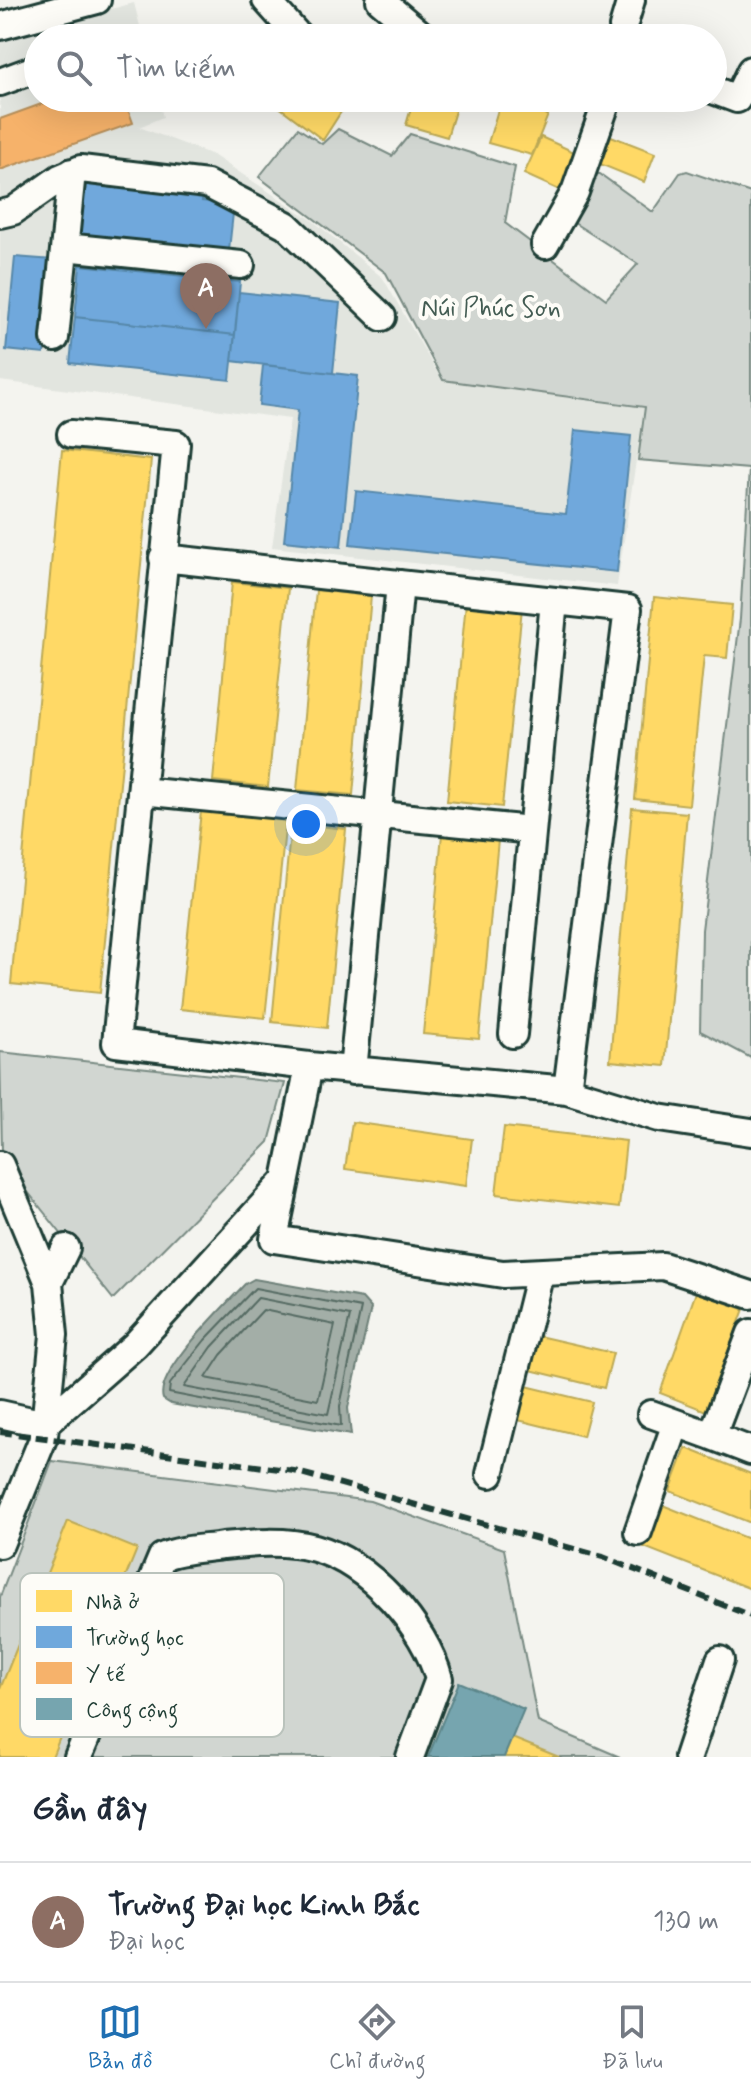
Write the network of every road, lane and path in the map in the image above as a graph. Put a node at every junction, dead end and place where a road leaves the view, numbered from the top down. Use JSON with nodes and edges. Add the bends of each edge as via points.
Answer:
{"nodes":[{"id":1,"x":15,"y":0,"type":"edge"},
{"id":2,"x":97,"y":0,"type":"edge"},
{"id":3,"x":266,"y":0,"type":"edge"},
{"id":4,"x":380,"y":0,"type":"edge"},
{"id":5,"x":631,"y":0,"type":"edge"},
{"id":6,"x":0,"y":13,"type":"edge"},
{"id":7,"x":287,"y":24,"type":"edge"},
{"id":8,"x":408,"y":24,"type":"edge"},
{"id":9,"x":624,"y":24,"type":"edge"},
{"id":10,"x":0,"y":26,"type":"edge"},
{"id":11,"x":751,"y":70,"type":"edge"},
{"id":12,"x":24,"y":73,"type":"edge"},
{"id":13,"x":0,"y":82,"type":"edge"},
{"id":14,"x":727,"y":95,"type":"edge"},
{"id":15,"x":603,"y":112,"type":"edge"},
{"id":16,"x":72,"y":172,"type":"junction"},
{"id":17,"x":0,"y":214,"type":"edge"},
{"id":18,"x":545,"y":245,"type":"dead end"},
{"id":19,"x":65,"y":247,"type":"junction"},
{"id":20,"x":241,"y":265,"type":"dead end"},
{"id":21,"x":382,"y":317,"type":"dead end"},
{"id":22,"x":55,"y":338,"type":"dead end"},
{"id":23,"x":71,"y":434,"type":"dead end"},
{"id":24,"x":163,"y":558,"type":"junction"},
{"id":25,"x":400,"y":584,"type":"junction"},
{"id":26,"x":554,"y":601,"type":"junction"},
{"id":27,"x":141,"y":791,"type":"junction"},
{"id":28,"x":378,"y":814,"type":"junction"},
{"id":29,"x":532,"y":830,"type":"junction"},
{"id":30,"x":513,"y":1034,"type":"dead end"},
{"id":31,"x":309,"y":1066,"type":"junction"},
{"id":32,"x":353,"y":1071,"type":"junction"},
{"id":33,"x":567,"y":1090,"type":"junction"},
{"id":34,"x":751,"y":1132,"type":"edge"},
{"id":35,"x":0,"y":1165,"type":"edge"},
{"id":36,"x":287,"y":1178,"type":"junction"},
{"id":37,"x":5,"y":1190,"type":"edge"},
{"id":38,"x":66,"y":1248,"type":"dead end"},
{"id":39,"x":540,"y":1273,"type":"junction"},
{"id":40,"x":49,"y":1283,"type":"junction"},
{"id":41,"x":751,"y":1295,"type":"edge"},
{"id":42,"x":751,"y":1333,"type":"edge"},
{"id":43,"x":0,"y":1414,"type":"edge"},
{"id":44,"x":651,"y":1414,"type":"dead end"},
{"id":45,"x":676,"y":1423,"type":"junction"},
{"id":46,"x":45,"y":1424,"type":"junction"},
{"id":47,"x":712,"y":1436,"type":"junction"},
{"id":48,"x":751,"y":1451,"type":"edge"},
{"id":49,"x":490,"y":1474,"type":"dead end"},
{"id":50,"x":638,"y":1532,"type":"dead end"},
{"id":51,"x":0,"y":1544,"type":"edge"},
{"id":52,"x":155,"y":1573,"type":"edge"},
{"id":53,"x":720,"y":1660,"type":"dead end"},
{"id":54,"x":86,"y":1737,"type":"edge"},
{"id":55,"x":78,"y":1757,"type":"edge"},
{"id":56,"x":410,"y":1757,"type":"edge"},
{"id":57,"x":688,"y":1757,"type":"edge"}],
"edges":[{"from":1,"to":6,"type":"street"},
{"from":2,"to":10,"type":"street"},
{"from":3,"to":7,"type":"street"},
{"from":4,"to":8,"type":"street"},
{"from":5,"to":9,"type":"street"},
{"from":11,"to":14,"type":"street","via":[[737,99]]},
{"from":12,"to":13,"type":"street"},
{"from":15,"to":18,"type":"street","via":[[575,192]]},
{"from":16,"to":17,"type":"street"},
{"from":16,"to":19,"type":"street"},
{"from":16,"to":21,"type":"street","via":[[177,179],[221,190],[286,225]]},
{"from":19,"to":20,"type":"street"},
{"from":19,"to":22,"type":"street"},
{"from":23,"to":24,"type":"street","via":[[176,444]]},
{"from":24,"to":25,"type":"street"},
{"from":24,"to":27,"type":"street"},
{"from":25,"to":26,"type":"street"},
{"from":25,"to":28,"type":"street"},
{"from":26,"to":29,"type":"street"},
{"from":26,"to":33,"type":"street","via":[[628,609]]},
{"from":27,"to":28,"type":"street"},
{"from":27,"to":31,"type":"street","via":[[116,1043]]},
{"from":28,"to":29,"type":"street"},
{"from":28,"to":32,"type":"street"},
{"from":29,"to":30,"type":"street"},
{"from":31,"to":32,"type":"street"},
{"from":31,"to":36,"type":"street"},
{"from":32,"to":33,"type":"street"},
{"from":33,"to":34,"type":"street","via":[[659,1118]]},
{"from":35,"to":37,"type":"street"},
{"from":36,"to":39,"type":"street","via":[[274,1239],[503,1274]]},
{"from":36,"to":46,"type":"street","via":[[135,1345]]},
{"from":37,"to":40,"type":"street"},
{"from":38,"to":40,"type":"street"},
{"from":39,"to":41,"type":"street","via":[[663,1266]]},
{"from":39,"to":49,"type":"street"},
{"from":40,"to":46,"type":"street","via":[[54,1352]]},
{"from":42,"to":47,"type":"street"},
{"from":43,"to":46,"type":"street"},
{"from":44,"to":45,"type":"street"},
{"from":45,"to":47,"type":"street"},
{"from":45,"to":50,"type":"street"},
{"from":46,"to":51,"type":"street"},
{"from":47,"to":48,"type":"street"},
{"from":52,"to":56,"type":"street","via":[[162,1557],[276,1542],[313,1548],[350,1564],[386,1596],[424,1645],[439,1679]]},
{"from":53,"to":57,"type":"street"},
{"from":54,"to":55,"type":"street"}]}
